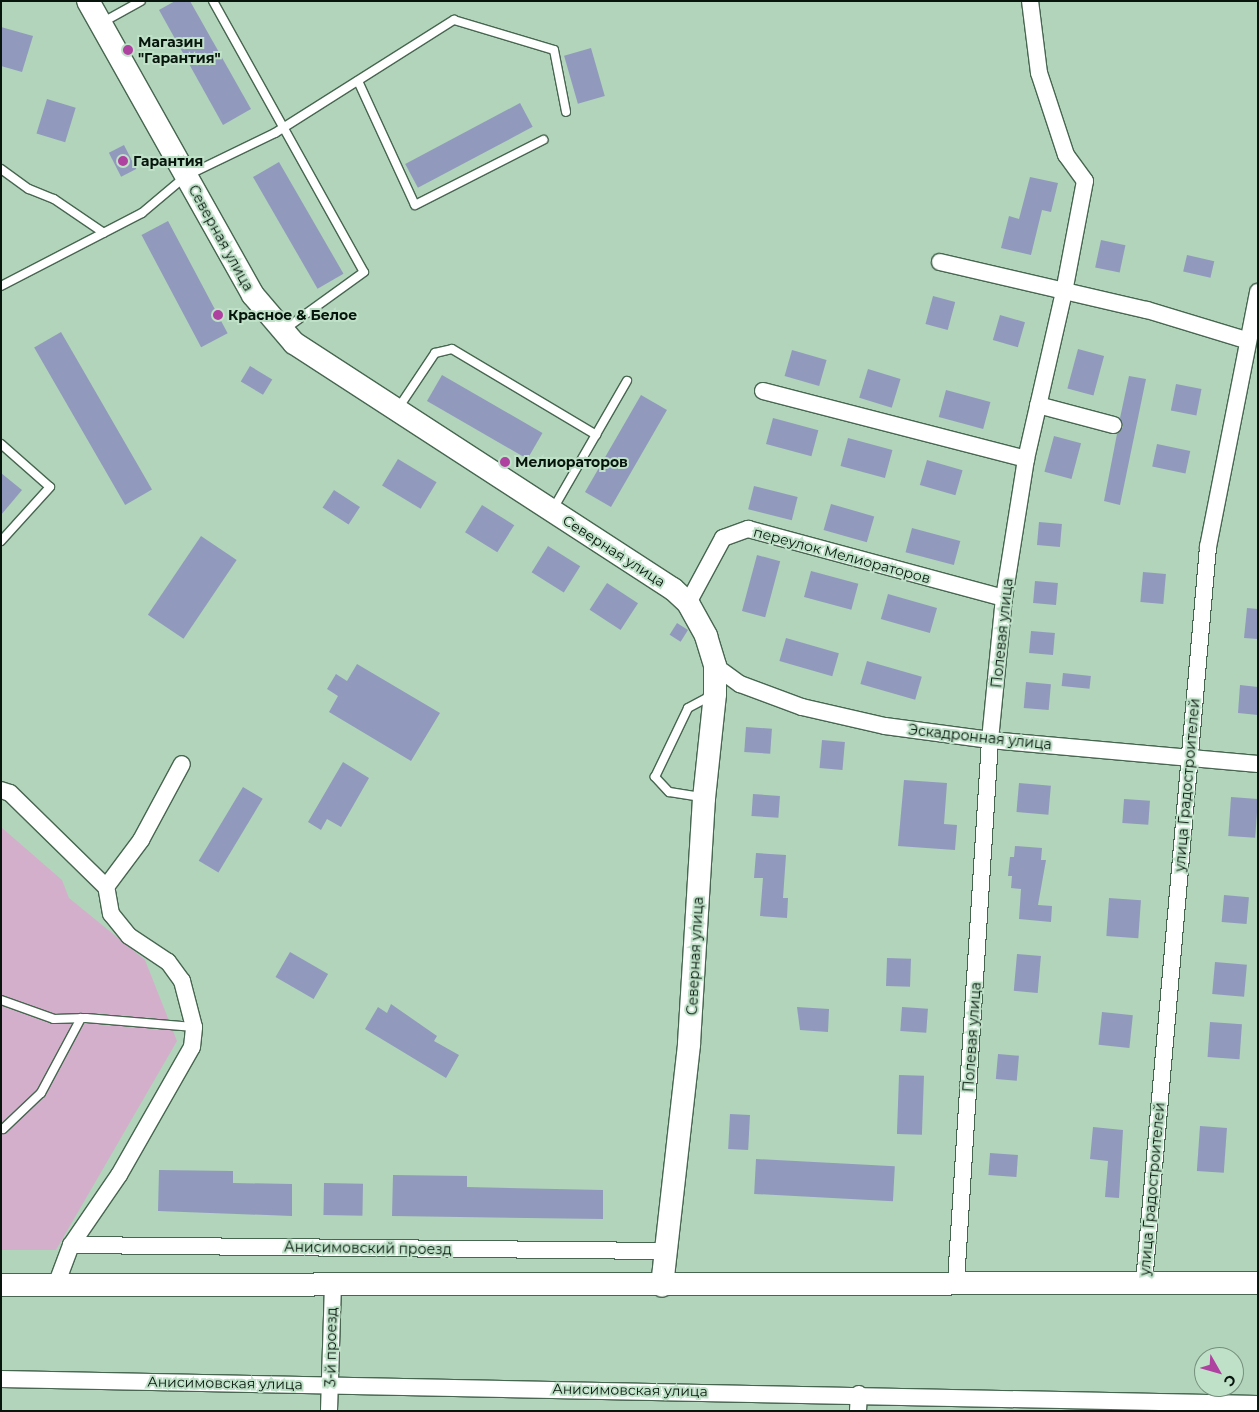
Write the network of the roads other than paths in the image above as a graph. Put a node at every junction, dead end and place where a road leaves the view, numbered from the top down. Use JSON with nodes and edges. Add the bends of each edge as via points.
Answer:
{"nodes":[{"id":1,"x":88,"y":1,"type":"edge"},
{"id":2,"x":141,"y":1,"type":"edge"},
{"id":3,"x":213,"y":1,"type":"edge"},
{"id":4,"x":1030,"y":1,"type":"edge"},
{"id":5,"x":126,"y":5,"type":"edge"},
{"id":6,"x":100,"y":23,"type":"junction"},
{"id":7,"x":358,"y":81,"type":"junction"},
{"id":8,"x":566,"y":112,"type":"dead end"},
{"id":9,"x":283,"y":128,"type":"junction"},
{"id":10,"x":543,"y":140,"type":"dead end"},
{"id":11,"x":2,"y":169,"type":"edge"},
{"id":12,"x":186,"y":176,"type":"junction"},
{"id":13,"x":104,"y":233,"type":"junction"},
{"id":14,"x":940,"y":262,"type":"dead end"},
{"id":15,"x":1,"y":286,"type":"edge"},
{"id":16,"x":1064,"y":292,"type":"junction"},
{"id":17,"x":1258,"y":292,"type":"edge"},
{"id":18,"x":283,"y":330,"type":"junction"},
{"id":19,"x":1246,"y":340,"type":"junction"},
{"id":20,"x":627,"y":381,"type":"dead end"},
{"id":21,"x":764,"y":391,"type":"dead end"},
{"id":22,"x":1038,"y":406,"type":"junction"},
{"id":23,"x":397,"y":409,"type":"junction"},
{"id":24,"x":1114,"y":425,"type":"dead end"},
{"id":25,"x":596,"y":435,"type":"junction"},
{"id":26,"x":1,"y":444,"type":"edge"},
{"id":27,"x":1026,"y":459,"type":"junction"},
{"id":28,"x":552,"y":510,"type":"junction"},
{"id":29,"x":1,"y":541,"type":"edge"},
{"id":30,"x":1004,"y":598,"type":"junction"},
{"id":31,"x":688,"y":603,"type":"junction"},
{"id":32,"x":715,"y":666,"type":"junction"},
{"id":33,"x":715,"y":694,"type":"junction"},
{"id":34,"x":990,"y":740,"type":"junction"},
{"id":35,"x":1189,"y":758,"type":"junction"},
{"id":36,"x":182,"y":764,"type":"dead end"},
{"id":37,"x":1258,"y":764,"type":"edge"},
{"id":38,"x":1,"y":790,"type":"edge"},
{"id":39,"x":704,"y":798,"type":"junction"},
{"id":40,"x":106,"y":886,"type":"junction"},
{"id":41,"x":1,"y":1000,"type":"edge"},
{"id":42,"x":82,"y":1018,"type":"junction"},
{"id":43,"x":194,"y":1027,"type":"junction"},
{"id":44,"x":3,"y":1129,"type":"dead end"},
{"id":45,"x":70,"y":1245,"type":"junction"},
{"id":46,"x":666,"y":1251,"type":"junction"},
{"id":47,"x":956,"y":1282,"type":"junction"},
{"id":48,"x":332,"y":1283,"type":"junction"},
{"id":49,"x":1144,"y":1283,"type":"junction"},
{"id":50,"x":1258,"y":1283,"type":"edge"},
{"id":51,"x":662,"y":1285,"type":"junction"},
{"id":52,"x":1,"y":1286,"type":"edge"},
{"id":53,"x":56,"y":1286,"type":"junction"},
{"id":54,"x":1,"y":1379,"type":"edge"},
{"id":55,"x":330,"y":1385,"type":"junction"},
{"id":56,"x":859,"y":1394,"type":"junction"},
{"id":57,"x":1258,"y":1404,"type":"edge"},
{"id":58,"x":329,"y":1411,"type":"edge"},
{"id":59,"x":858,"y":1411,"type":"edge"}],
"edges":[{"from":1,"to":6,"type":"street","name":"Северная улица"},
{"from":2,"to":5,"type":"lane"},
{"from":3,"to":9,"type":"lane"},
{"from":4,"to":16,"type":"street","name":"Полевая улица","via":[[1039,73],[1066,155],[1085,182]]},
{"from":5,"to":6,"type":"lane"},
{"from":6,"to":12,"type":"street","name":"Северная улица"},
{"from":7,"to":8,"type":"lane","via":[[454,20],[554,50]]},
{"from":7,"to":9,"type":"lane"},
{"from":7,"to":10,"type":"lane","via":[[415,205]]},
{"from":9,"to":12,"type":"lane"},
{"from":9,"to":18,"type":"lane","via":[[364,272]]},
{"from":11,"to":13,"type":"lane","via":[[28,189],[54,199]]},
{"from":12,"to":13,"type":"lane","via":[[142,213]]},
{"from":12,"to":18,"type":"street","name":"Северная улица","via":[[253,295]]},
{"from":13,"to":15,"type":"lane"},
{"from":14,"to":16,"type":"street"},
{"from":16,"to":19,"type":"street","via":[[1147,310]]},
{"from":16,"to":22,"type":"street","name":"Полевая улица"},
{"from":17,"to":19,"type":"street","name":"улица Градостроителей"},
{"from":18,"to":23,"type":"street","name":"Северная улица","via":[[294,342]]},
{"from":19,"to":35,"type":"street","name":"улица Градостроителей","via":[[1208,547]]},
{"from":20,"to":25,"type":"lane"},
{"from":21,"to":27,"type":"street"},
{"from":22,"to":24,"type":"street"},
{"from":22,"to":27,"type":"street","name":"Полевая улица"},
{"from":23,"to":25,"type":"lane","via":[[435,353],[452,349]]},
{"from":23,"to":28,"type":"street","name":"Северная улица"},
{"from":25,"to":28,"type":"lane"},
{"from":26,"to":29,"type":"lane","via":[[50,487]]},
{"from":27,"to":30,"type":"street","name":"Полевая улица"},
{"from":28,"to":31,"type":"street","name":"Северная улица","via":[[673,589]]},
{"from":30,"to":31,"type":"street","name":"переулок Мелиораторов","via":[[748,529],[723,538]]},
{"from":30,"to":34,"type":"street","name":"Полевая улица"},
{"from":31,"to":32,"type":"street","name":"Северная улица","via":[[706,636]]},
{"from":32,"to":33,"type":"street","name":"Северная улица"},
{"from":32,"to":34,"type":"street","name":"Эскадронная улица","via":[[740,684],[802,707],[885,726]]},
{"from":33,"to":39,"type":"street","name":"Северная улица"},
{"from":33,"to":39,"type":"lane","via":[[688,708],[655,777],[669,792]]},
{"from":34,"to":35,"type":"street","name":"Эскадронная улица"},
{"from":34,"to":47,"type":"street","name":"Полевая улица"},
{"from":35,"to":37,"type":"street","name":"Эскадронная улица"},
{"from":35,"to":49,"type":"street","name":"улица Градостроителей"},
{"from":36,"to":40,"type":"street","via":[[141,840]]},
{"from":38,"to":40,"type":"street","via":[[10,794]]},
{"from":39,"to":46,"type":"street","name":"Северная улица","via":[[689,1045]]},
{"from":40,"to":43,"type":"street","via":[[111,914],[129,936],[168,962],[182,981]]},
{"from":41,"to":42,"type":"lane","via":[[54,1019]]},
{"from":42,"to":43,"type":"lane"},
{"from":42,"to":44,"type":"lane","via":[[41,1094]]},
{"from":43,"to":45,"type":"street","via":[[192,1048],[119,1174]]},
{"from":45,"to":46,"type":"street","name":"Анисимовский проезд"},
{"from":45,"to":53,"type":"street"},
{"from":46,"to":51,"type":"street","name":"Северная улица"},
{"from":47,"to":49,"type":"street"},
{"from":47,"to":51,"type":"street"},
{"from":48,"to":51,"type":"street"},
{"from":48,"to":53,"type":"street"},
{"from":48,"to":55,"type":"street","name":"3-й проезд"},
{"from":49,"to":50,"type":"street"},
{"from":52,"to":53,"type":"street"},
{"from":54,"to":55,"type":"street","name":"Анисимовская улица"},
{"from":55,"to":56,"type":"street","name":"Анисимовская улица"},
{"from":55,"to":58,"type":"street","name":"3-й проезд"},
{"from":56,"to":57,"type":"street","name":"Анисимовская улица"},
{"from":56,"to":59,"type":"street"}]}
